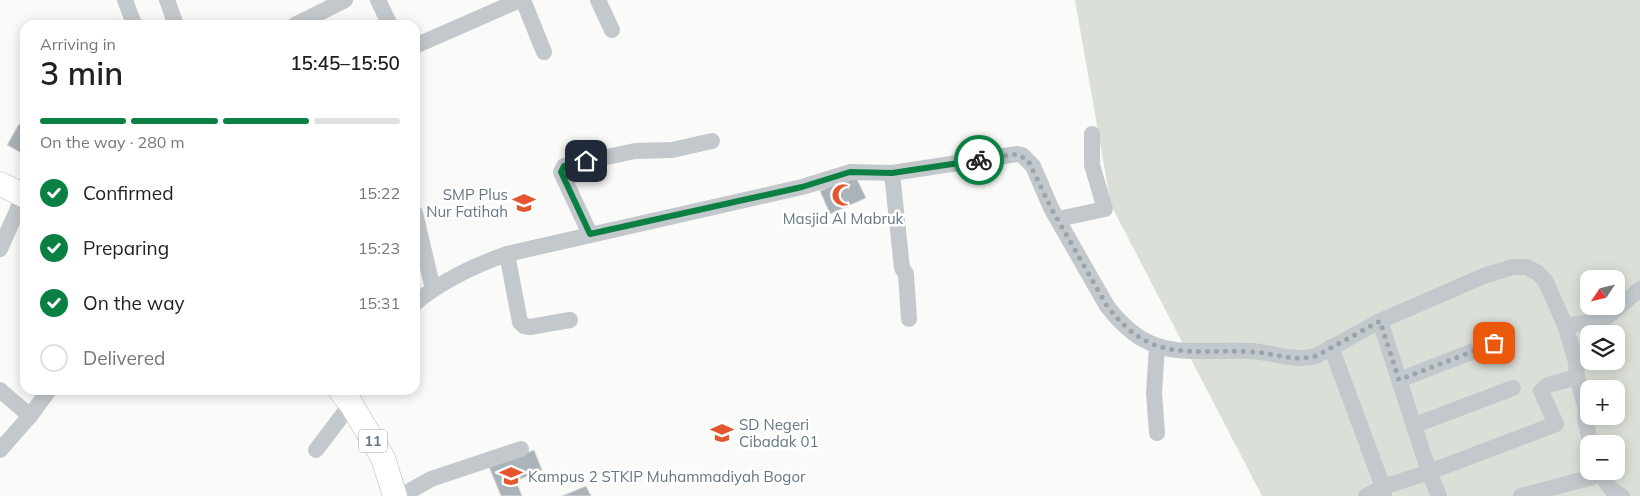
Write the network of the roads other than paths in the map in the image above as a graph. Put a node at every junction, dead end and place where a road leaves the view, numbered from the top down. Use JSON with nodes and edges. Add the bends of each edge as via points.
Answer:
{"nodes":[{"id":1,"x":125,"y":0,"type":"edge"},
{"id":2,"x":167,"y":0,"type":"edge"},
{"id":3,"x":345,"y":0,"type":"edge"},
{"id":4,"x":378,"y":0,"type":"edge"},
{"id":5,"x":521,"y":0,"type":"edge"},
{"id":6,"x":598,"y":0,"type":"edge"},
{"id":7,"x":132,"y":20,"type":"edge"},
{"id":8,"x":174,"y":20,"type":"edge"},
{"id":9,"x":305,"y":20,"type":"edge"},
{"id":10,"x":388,"y":20,"type":"edge"},
{"id":11,"x":612,"y":30,"type":"dead end"},
{"id":12,"x":420,"y":44,"type":"edge"},
{"id":13,"x":544,"y":52,"type":"dead end"},
{"id":14,"x":1092,"y":134,"type":"dead end"},
{"id":15,"x":712,"y":142,"type":"dead end"},
{"id":16,"x":892,"y":173,"type":"junction"},
{"id":17,"x":0,"y":184,"type":"edge"},
{"id":18,"x":20,"y":194,"type":"edge"},
{"id":19,"x":20,"y":205,"type":"edge"},
{"id":20,"x":1058,"y":219,"type":"junction"},
{"id":21,"x":420,"y":234,"type":"edge"},
{"id":22,"x":590,"y":234,"type":"junction"},
{"id":23,"x":0,"y":249,"type":"edge"},
{"id":24,"x":507,"y":254,"type":"junction"},
{"id":25,"x":433,"y":289,"type":"junction"},
{"id":26,"x":1640,"y":289,"type":"edge"},
{"id":27,"x":420,"y":299,"type":"edge"},
{"id":28,"x":909,"y":319,"type":"dead end"},
{"id":29,"x":570,"y":320,"type":"dead end"},
{"id":30,"x":1380,"y":321,"type":"junction"},
{"id":31,"x":1565,"y":324,"type":"junction"},
{"id":32,"x":1494,"y":343,"type":"dead end"},
{"id":33,"x":1157,"y":347,"type":"junction"},
{"id":34,"x":1331,"y":347,"type":"junction"},
{"id":35,"x":1577,"y":377,"type":"junction"},
{"id":36,"x":1399,"y":380,"type":"junction"},
{"id":37,"x":1513,"y":388,"type":"dead end"},
{"id":38,"x":0,"y":390,"type":"edge"},
{"id":39,"x":45,"y":395,"type":"edge"},
{"id":40,"x":346,"y":397,"type":"edge"},
{"id":41,"x":30,"y":416,"type":"junction"},
{"id":42,"x":1415,"y":424,"type":"junction"},
{"id":43,"x":1157,"y":433,"type":"dead end"},
{"id":44,"x":1590,"y":435,"type":"edge"},
{"id":45,"x":520,"y":449,"type":"dead end"},
{"id":46,"x":0,"y":450,"type":"edge"},
{"id":47,"x":316,"y":450,"type":"dead end"},
{"id":48,"x":1429,"y":472,"type":"junction"},
{"id":49,"x":1580,"y":479,"type":"edge"},
{"id":50,"x":1604,"y":480,"type":"edge"},
{"id":51,"x":1384,"y":492,"type":"edge"},
{"id":52,"x":395,"y":496,"type":"edge"},
{"id":53,"x":401,"y":496,"type":"edge"},
{"id":54,"x":1366,"y":496,"type":"edge"},
{"id":55,"x":1439,"y":496,"type":"edge"},
{"id":56,"x":1521,"y":496,"type":"edge"},
{"id":57,"x":1622,"y":496,"type":"edge"}],
"edges":[{"from":1,"to":7,"type":"street"},
{"from":2,"to":8,"type":"street"},
{"from":3,"to":9,"type":"street"},
{"from":4,"to":10,"type":"street"},
{"from":5,"to":12,"type":"street"},
{"from":5,"to":13,"type":"street"},
{"from":6,"to":11,"type":"street"},
{"from":14,"to":20,"type":"street","via":[[1092,165],[1105,209]]},
{"from":15,"to":22,"type":"street","via":[[672,150],[635,151],[564,166],[561,172]]},
{"from":16,"to":20,"type":"street","via":[[1022,156],[1033,166]]},
{"from":16,"to":22,"type":"street","via":[[850,172],[802,187]]},
{"from":16,"to":28,"type":"street"},
{"from":17,"to":18,"type":"highway"},
{"from":19,"to":23,"type":"street"},
{"from":20,"to":33,"type":"street","via":[[1117,320]]},
{"from":21,"to":25,"type":"street"},
{"from":22,"to":24,"type":"street"},
{"from":24,"to":25,"type":"street","via":[[470,268]]},
{"from":24,"to":29,"type":"street","via":[[520,322],[530,327]]},
{"from":25,"to":27,"type":"street"},
{"from":26,"to":31,"type":"street","via":[[1605,319]]},
{"from":30,"to":31,"type":"street","via":[[1499,270],[1527,267],[1546,282]]},
{"from":30,"to":34,"type":"street"},
{"from":30,"to":36,"type":"street"},
{"from":31,"to":35,"type":"street"},
{"from":32,"to":36,"type":"street"},
{"from":33,"to":34,"type":"street","via":[[1200,352],[1252,352],[1295,359],[1316,356]]},
{"from":33,"to":43,"type":"street","via":[[1154,393]]},
{"from":34,"to":51,"type":"street"},
{"from":35,"to":44,"type":"street"},
{"from":35,"to":48,"type":"street","via":[[1548,385],[1541,391],[1556,424]]},
{"from":36,"to":42,"type":"street"},
{"from":37,"to":42,"type":"street"},
{"from":38,"to":41,"type":"street"},
{"from":39,"to":41,"type":"street"},
{"from":40,"to":47,"type":"street"},
{"from":40,"to":52,"type":"highway","number":"11","via":[[383,458]]},
{"from":41,"to":46,"type":"street"},
{"from":42,"to":48,"type":"street"},
{"from":45,"to":53,"type":"street","via":[[431,479]]},
{"from":48,"to":51,"type":"street"},
{"from":48,"to":55,"type":"street"},
{"from":49,"to":56,"type":"street"},
{"from":50,"to":57,"type":"street"},
{"from":51,"to":54,"type":"street"}]}
